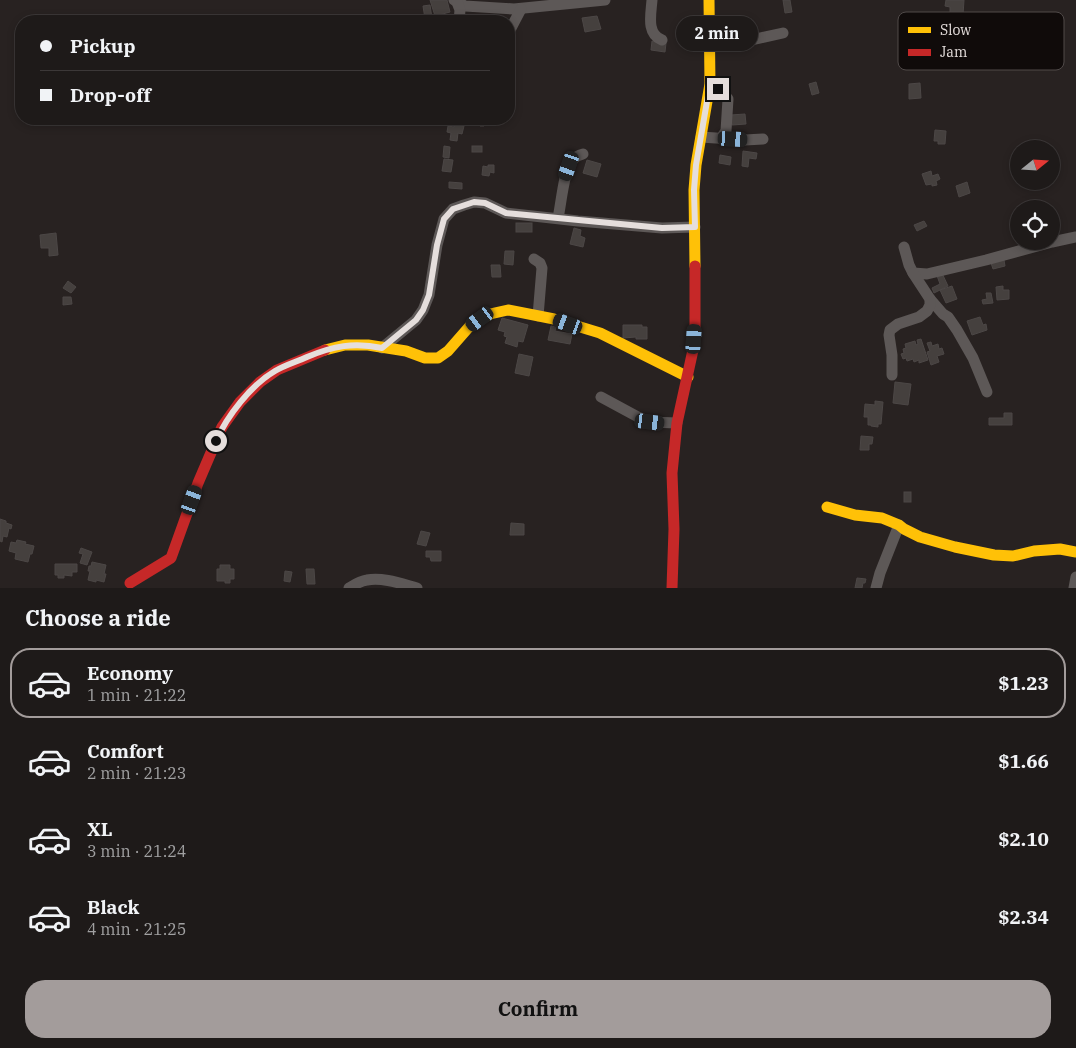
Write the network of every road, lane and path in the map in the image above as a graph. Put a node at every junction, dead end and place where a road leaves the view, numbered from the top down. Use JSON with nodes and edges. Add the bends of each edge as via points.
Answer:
{"nodes":[{"id":1,"x":605,"y":0,"type":"edge"},
{"id":2,"x":652,"y":0,"type":"edge"},
{"id":3,"x":708,"y":0,"type":"edge"},
{"id":4,"x":456,"y":1,"type":"edge"},
{"id":5,"x":516,"y":6,"type":"edge"},
{"id":6,"x":460,"y":15,"type":"edge"},
{"id":7,"x":783,"y":33,"type":"dead end"},
{"id":8,"x":662,"y":40,"type":"dead end"},
{"id":9,"x":710,"y":41,"type":"junction"},
{"id":10,"x":710,"y":84,"type":"junction"},
{"id":11,"x":701,"y":137,"type":"junction"},
{"id":12,"x":721,"y":138,"type":"junction"},
{"id":13,"x":763,"y":139,"type":"dead end"},
{"id":14,"x":583,"y":154,"type":"dead end"},
{"id":15,"x":558,"y":218,"type":"junction"},
{"id":16,"x":695,"y":227,"type":"junction"},
{"id":17,"x":1076,"y":237,"type":"edge"},
{"id":18,"x":904,"y":247,"type":"dead end"},
{"id":19,"x":534,"y":259,"type":"dead end"},
{"id":20,"x":913,"y":273,"type":"junction"},
{"id":21,"x":930,"y":299,"type":"junction"},
{"id":22,"x":538,"y":316,"type":"junction"},
{"id":23,"x":382,"y":348,"type":"junction"},
{"id":24,"x":892,"y":375,"type":"dead end"},
{"id":25,"x":688,"y":376,"type":"junction"},
{"id":26,"x":987,"y":392,"type":"dead end"},
{"id":27,"x":601,"y":397,"type":"dead end"},
{"id":28,"x":677,"y":423,"type":"junction"},
{"id":29,"x":827,"y":506,"type":"dead end"},
{"id":30,"x":899,"y":525,"type":"junction"},
{"id":31,"x":1076,"y":552,"type":"edge"},
{"id":32,"x":1076,"y":577,"type":"edge"},
{"id":33,"x":130,"y":583,"type":"dead end"},
{"id":34,"x":349,"y":588,"type":"edge"},
{"id":35,"x":417,"y":588,"type":"edge"},
{"id":36,"x":672,"y":588,"type":"edge"},
{"id":37,"x":876,"y":588,"type":"edge"},
{"id":38,"x":1074,"y":588,"type":"edge"}],
"edges":[{"from":1,"to":5,"type":"street"},
{"from":2,"to":8,"type":"street","via":[[651,30]]},
{"from":3,"to":9,"type":"street"},
{"from":4,"to":5,"type":"street","via":[[465,6]]},
{"from":4,"to":6,"type":"street"},
{"from":7,"to":9,"type":"street","via":[[758,40]]},
{"from":9,"to":10,"type":"street"},
{"from":10,"to":11,"type":"street"},
{"from":10,"to":12,"type":"street","via":[[728,99],[726,131]]},
{"from":11,"to":12,"type":"street"},
{"from":11,"to":16,"type":"street","via":[[694,190]]},
{"from":12,"to":13,"type":"street"},
{"from":14,"to":15,"type":"street","via":[[572,160],[569,166]]},
{"from":15,"to":16,"type":"street","via":[[662,228]]},
{"from":15,"to":23,"type":"street","via":[[506,213],[485,203],[474,202],[453,209],[444,219],[423,310],[416,320]]},
{"from":16,"to":25,"type":"street","via":[[693,350]]},
{"from":17,"to":20,"type":"street","via":[[927,274]]},
{"from":18,"to":20,"type":"street"},
{"from":19,"to":22,"type":"street","via":[[542,268]]},
{"from":20,"to":21,"type":"street"},
{"from":21,"to":24,"type":"street","via":[[930,305],[919,317],[890,330]]},
{"from":21,"to":26,"type":"street","via":[[957,330]]},
{"from":22,"to":23,"type":"street","via":[[508,310],[490,314],[469,327],[438,358]]},
{"from":22,"to":25,"type":"street","via":[[600,333]]},
{"from":23,"to":33,"type":"street","via":[[338,346],[276,370],[260,382],[222,427],[170,558]]},
{"from":25,"to":28,"type":"street"},
{"from":27,"to":28,"type":"street","via":[[650,422]]},
{"from":28,"to":36,"type":"street","via":[[672,473]]},
{"from":29,"to":30,"type":"street"},
{"from":30,"to":31,"type":"street","via":[[920,537],[994,555],[1013,556],[1060,549]]},
{"from":30,"to":37,"type":"street"},
{"from":32,"to":38,"type":"street"},
{"from":34,"to":35,"type":"street","via":[[373,579]]}]}
